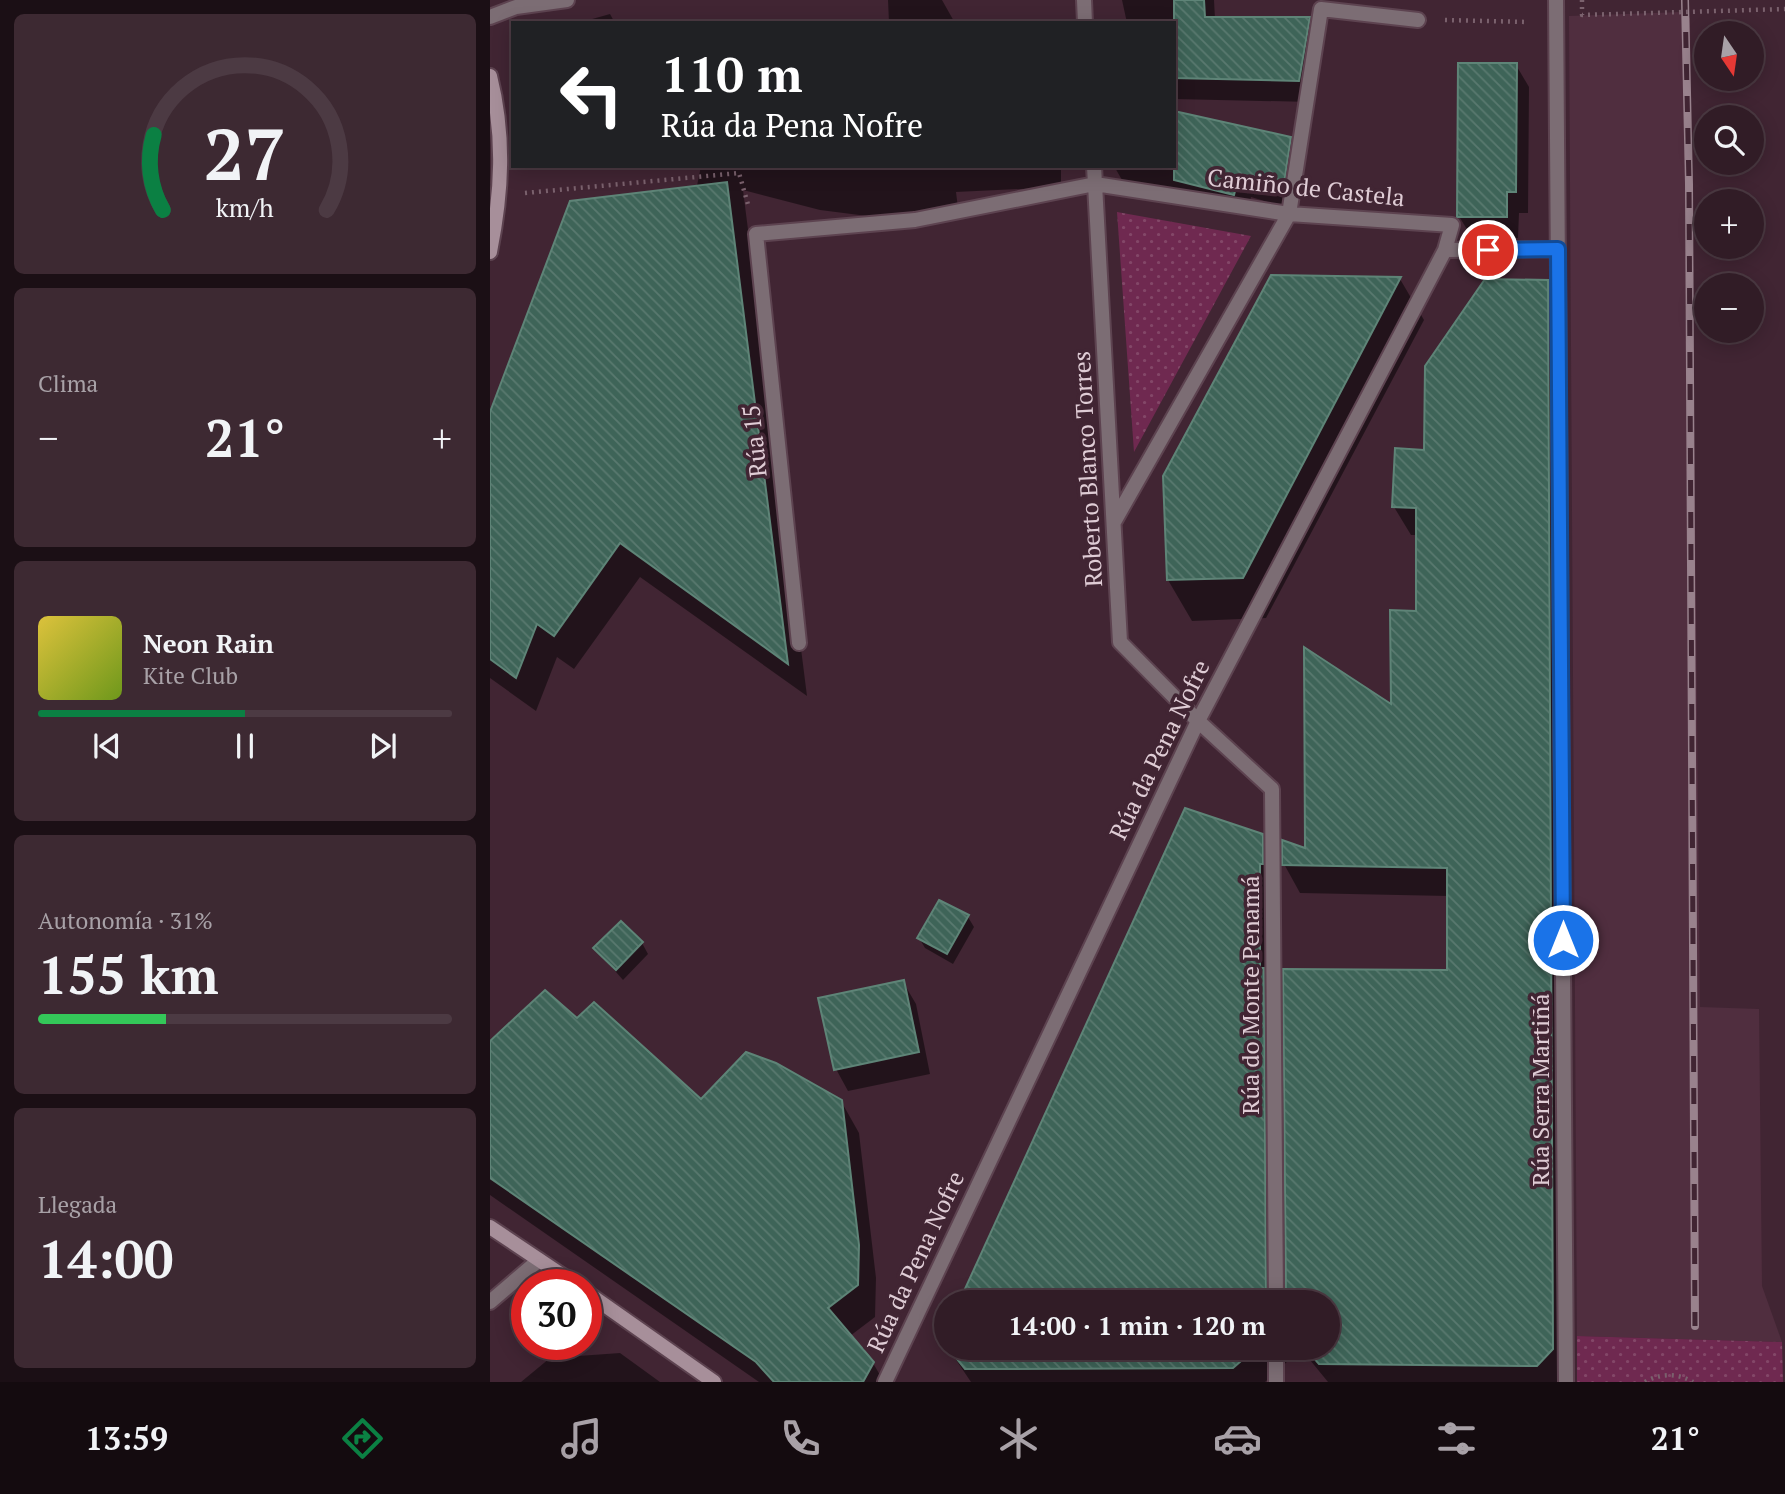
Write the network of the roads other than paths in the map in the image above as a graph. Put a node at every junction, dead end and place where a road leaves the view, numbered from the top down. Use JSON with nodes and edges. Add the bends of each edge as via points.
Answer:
{"nodes":[{"id":1,"x":567,"y":0,"type":"edge"},
{"id":2,"x":1084,"y":0,"type":"edge"},
{"id":3,"x":1556,"y":0,"type":"edge"},
{"id":4,"x":490,"y":17,"type":"edge"},
{"id":5,"x":1418,"y":19,"type":"road end"},
{"id":6,"x":1085,"y":21,"type":"edge"},
{"id":7,"x":490,"y":76,"type":"edge"},
{"id":8,"x":1094,"y":168,"type":"edge"},
{"id":9,"x":1096,"y":184,"type":"junction"},
{"id":10,"x":1289,"y":214,"type":"junction"},
{"id":11,"x":756,"y":234,"type":"joint"},
{"id":12,"x":1558,"y":249,"type":"junction"},
{"id":13,"x":1445,"y":250,"type":"junction"},
{"id":14,"x":490,"y":252,"type":"edge"},
{"id":15,"x":1114,"y":523,"type":"junction"},
{"id":16,"x":799,"y":643,"type":"dead end"},
{"id":17,"x":1198,"y":721,"type":"junction"},
{"id":18,"x":490,"y":1227,"type":"edge"},
{"id":19,"x":539,"y":1260,"type":"junction"},
{"id":20,"x":552,"y":1269,"type":"edge"},
{"id":21,"x":1276,"y":1290,"type":"edge"},
{"id":22,"x":490,"y":1303,"type":"edge"},
{"id":23,"x":602,"y":1303,"type":"edge"},
{"id":24,"x":1276,"y":1360,"type":"edge"},
{"id":25,"x":714,"y":1382,"type":"edge"},
{"id":26,"x":885,"y":1382,"type":"edge"},
{"id":27,"x":1276,"y":1382,"type":"edge"},
{"id":28,"x":1566,"y":1382,"type":"edge"}],
"edges":[{"from":1,"to":4,"type":"street","via":[[516,6]]},
{"from":2,"to":6,"type":"street"},
{"from":3,"to":12,"type":"street","name":"Rúa Serra Martiñá"},
{"from":5,"to":10,"type":"street","via":[[1321,9]]},
{"from":7,"to":14,"type":"main road","via":[[501,138],[500,195]]},
{"from":8,"to":9,"type":"street","name":"Roberto Blanco Torres"},
{"from":9,"to":10,"type":"street","name":"Camiño de Castela"},
{"from":9,"to":11,"type":"street","name":"Camiño de Castela","via":[[915,220]]},
{"from":9,"to":15,"type":"street","name":"Roberto Blanco Torres"},
{"from":10,"to":13,"type":"street","name":"Camiño de Castela","via":[[1452,225]]},
{"from":10,"to":15,"type":"street"},
{"from":11,"to":16,"type":"street","name":"Rúa 15"},
{"from":12,"to":13,"type":"street"},
{"from":12,"to":28,"type":"street","name":"Rúa Serra Martiñá"},
{"from":13,"to":17,"type":"street","name":"Rúa da Pena Nofre"},
{"from":15,"to":17,"type":"street","name":"Roberto Blanco Torres","via":[[1120,642]]},
{"from":17,"to":21,"type":"street","name":"Rúa do Monte Penamá","via":[[1272,789]]},
{"from":17,"to":26,"type":"street","name":"Rúa da Pena Nofre"},
{"from":18,"to":19,"type":"main road"},
{"from":19,"to":20,"type":"main road"},
{"from":19,"to":22,"type":"street"},
{"from":23,"to":25,"type":"main road"},
{"from":24,"to":27,"type":"street"}]}
